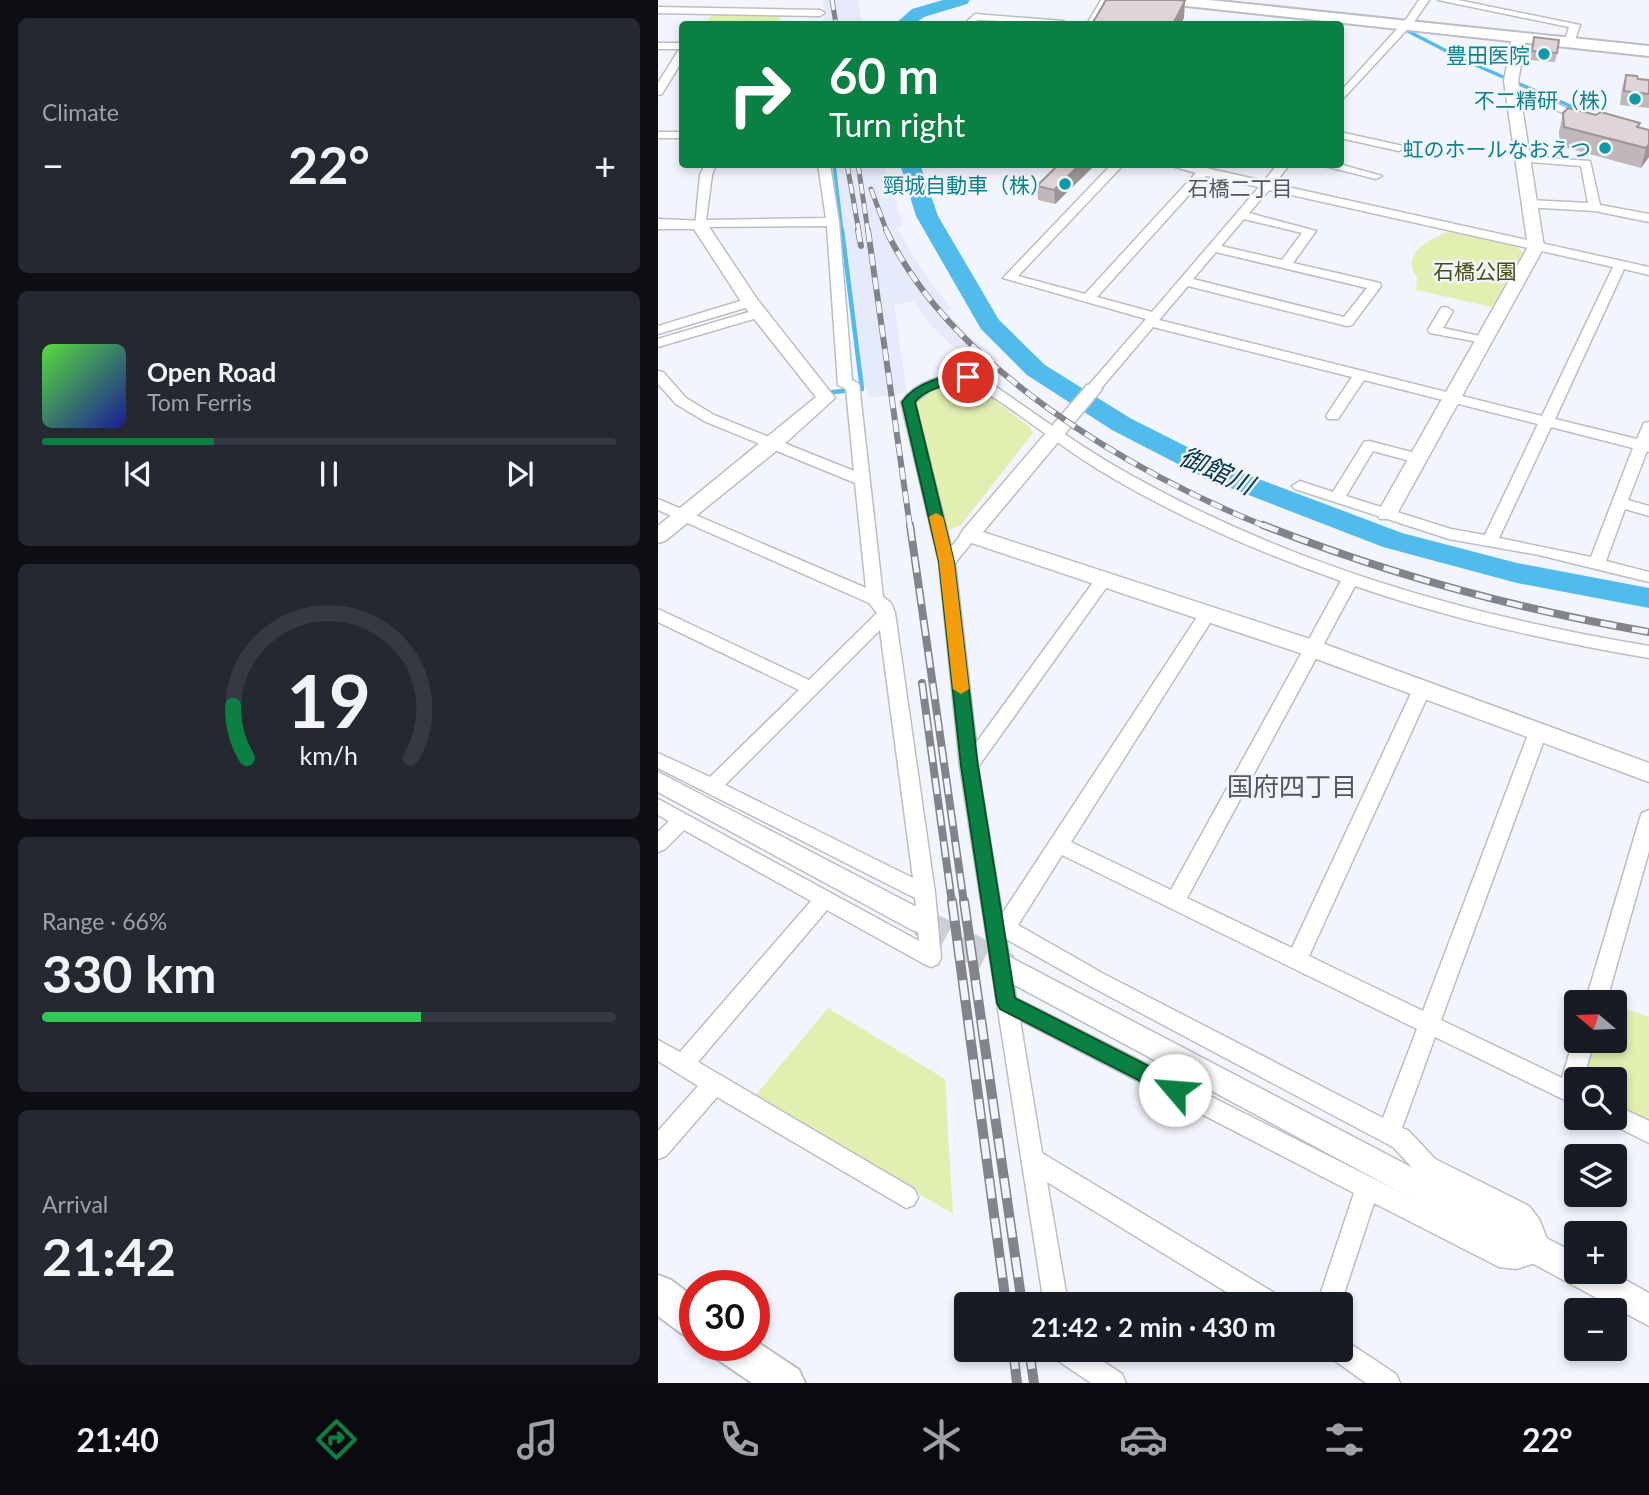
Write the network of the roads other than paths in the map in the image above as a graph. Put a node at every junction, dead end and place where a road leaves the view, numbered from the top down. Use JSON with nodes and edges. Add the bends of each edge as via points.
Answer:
{"nodes":[{"id":1,"x":717,"y":0,"type":"edge"},
{"id":2,"x":818,"y":0,"type":"edge"},
{"id":3,"x":1106,"y":0,"type":"edge"},
{"id":4,"x":1168,"y":0,"type":"edge"},
{"id":5,"x":1424,"y":0,"type":"edge"},
{"id":6,"x":1443,"y":0,"type":"edge"},
{"id":7,"x":658,"y":10,"type":"edge"},
{"id":8,"x":710,"y":11,"type":"junction"},
{"id":9,"x":789,"y":13,"type":"junction"},
{"id":10,"x":821,"y":19,"type":"edge"},
{"id":11,"x":703,"y":21,"type":"edge"},
{"id":12,"x":785,"y":21,"type":"edge"},
{"id":13,"x":972,"y":21,"type":"edge"},
{"id":14,"x":1025,"y":21,"type":"edge"},
{"id":15,"x":1094,"y":21,"type":"edge"},
{"id":16,"x":1404,"y":25,"type":"junction"},
{"id":17,"x":1519,"y":38,"type":"junction"},
{"id":18,"x":1569,"y":43,"type":"junction"},
{"id":19,"x":658,"y":46,"type":"edge"},
{"id":20,"x":679,"y":46,"type":"edge"},
{"id":21,"x":1649,"y":51,"type":"edge"},
{"id":22,"x":679,"y":59,"type":"edge"},
{"id":23,"x":1512,"y":87,"type":"junction"},
{"id":24,"x":658,"y":92,"type":"edge"},
{"id":25,"x":1344,"y":94,"type":"edge"},
{"id":26,"x":1591,"y":122,"type":"edge"},
{"id":27,"x":658,"y":135,"type":"edge"},
{"id":28,"x":679,"y":135,"type":"edge"},
{"id":29,"x":1344,"y":136,"type":"edge"},
{"id":30,"x":1399,"y":148,"type":"dead end"},
{"id":31,"x":1522,"y":159,"type":"junction"},
{"id":32,"x":709,"y":168,"type":"edge"},
{"id":33,"x":825,"y":168,"type":"edge"},
{"id":34,"x":1115,"y":168,"type":"edge"},
{"id":35,"x":1187,"y":168,"type":"edge"},
{"id":36,"x":1282,"y":168,"type":"edge"},
{"id":37,"x":1340,"y":168,"type":"edge"},
{"id":38,"x":1203,"y":172,"type":"junction"},
{"id":39,"x":1377,"y":176,"type":"dead end"},
{"id":40,"x":1266,"y":186,"type":"junction"},
{"id":41,"x":1528,"y":204,"type":"junction"},
{"id":42,"x":1595,"y":207,"type":"junction"},
{"id":43,"x":1241,"y":215,"type":"junction"},
{"id":44,"x":1649,"y":218,"type":"edge"},
{"id":45,"x":833,"y":222,"type":"junction"},
{"id":46,"x":658,"y":224,"type":"edge"},
{"id":47,"x":699,"y":224,"type":"junction"},
{"id":48,"x":1536,"y":247,"type":"junction"},
{"id":49,"x":1213,"y":248,"type":"junction"},
{"id":50,"x":1620,"y":265,"type":"junction"},
{"id":51,"x":1284,"y":266,"type":"junction"},
{"id":52,"x":1649,"y":271,"type":"edge"},
{"id":53,"x":1185,"y":281,"type":"junction"},
{"id":54,"x":1088,"y":299,"type":"junction"},
{"id":55,"x":755,"y":307,"type":"junction"},
{"id":56,"x":1446,"y":311,"type":"dead end"},
{"id":57,"x":1153,"y":319,"type":"junction"},
{"id":58,"x":658,"y":330,"type":"edge"},
{"id":59,"x":1484,"y":341,"type":"junction"},
{"id":60,"x":658,"y":343,"type":"edge"},
{"id":61,"x":658,"y":375,"type":"edge"},
{"id":62,"x":1360,"y":375,"type":"junction"},
{"id":63,"x":1093,"y":389,"type":"joint"},
{"id":64,"x":853,"y":394,"type":"junction"},
{"id":65,"x":1452,"y":397,"type":"junction"},
{"id":66,"x":826,"y":398,"type":"junction"},
{"id":67,"x":1333,"y":416,"type":"dead end"},
{"id":68,"x":1545,"y":421,"type":"junction"},
{"id":69,"x":1649,"y":426,"type":"edge"},
{"id":70,"x":1055,"y":434,"type":"junction"},
{"id":71,"x":774,"y":443,"type":"junction"},
{"id":72,"x":1645,"y":446,"type":"edge"},
{"id":73,"x":1418,"y":458,"type":"junction"},
{"id":74,"x":863,"y":481,"type":"junction"},
{"id":75,"x":1300,"y":486,"type":"dead end"},
{"id":76,"x":1337,"y":498,"type":"junction"},
{"id":77,"x":1620,"y":503,"type":"junction"},
{"id":78,"x":658,"y":504,"type":"edge"},
{"id":79,"x":1649,"y":511,"type":"edge"},
{"id":80,"x":1387,"y":514,"type":"junction"},
{"id":81,"x":683,"y":515,"type":"junction"},
{"id":82,"x":970,"y":535,"type":"junction"},
{"id":83,"x":658,"y":536,"type":"edge"},
{"id":84,"x":1490,"y":541,"type":"junction"},
{"id":85,"x":947,"y":562,"type":"junction"},
{"id":86,"x":1596,"y":565,"type":"junction"},
{"id":87,"x":1649,"y":576,"type":"edge"},
{"id":88,"x":1352,"y":578,"type":"junction"},
{"id":89,"x":1102,"y":581,"type":"junction"},
{"id":90,"x":881,"y":606,"type":"junction"},
{"id":91,"x":658,"y":615,"type":"edge"},
{"id":92,"x":1207,"y":615,"type":"junction"},
{"id":93,"x":1311,"y":648,"type":"junction"},
{"id":94,"x":1649,"y":652,"type":"edge"},
{"id":95,"x":810,"y":688,"type":"junction"},
{"id":96,"x":1422,"y":690,"type":"junction"},
{"id":97,"x":1538,"y":732,"type":"junction"},
{"id":98,"x":658,"y":760,"type":"edge"},
{"id":99,"x":970,"y":766,"type":"junction"},
{"id":100,"x":1649,"y":774,"type":"edge"},
{"id":101,"x":658,"y":781,"type":"edge"},
{"id":102,"x":713,"y":786,"type":"junction"},
{"id":103,"x":658,"y":806,"type":"edge"},
{"id":104,"x":1649,"y":818,"type":"edge"},
{"id":105,"x":682,"y":819,"type":"junction"},
{"id":106,"x":658,"y":844,"type":"edge"},
{"id":107,"x":1059,"y":845,"type":"junction"},
{"id":108,"x":925,"y":894,"type":"junction"},
{"id":109,"x":825,"y":898,"type":"junction"},
{"id":110,"x":1175,"y":901,"type":"junction"},
{"id":111,"x":921,"y":922,"type":"tunnel mouth"},
{"id":112,"x":999,"y":923,"type":"junction"},
{"id":113,"x":1297,"y":959,"type":"junction"},
{"id":114,"x":1008,"y":968,"type":"tunnel mouth"},
{"id":115,"x":1599,"y":990,"type":"edge"},
{"id":116,"x":1006,"y":1003,"type":"junction"},
{"id":117,"x":1429,"y":1025,"type":"junction"},
{"id":118,"x":658,"y":1050,"type":"edge"},
{"id":119,"x":683,"y":1064,"type":"junction"},
{"id":120,"x":714,"y":1084,"type":"junction"},
{"id":121,"x":1564,"y":1090,"type":"edge"},
{"id":122,"x":1627,"y":1121,"type":"edge"},
{"id":123,"x":1389,"y":1131,"type":"junction"},
{"id":124,"x":1649,"y":1132,"type":"edge"},
{"id":125,"x":658,"y":1149,"type":"edge"},
{"id":126,"x":1034,"y":1161,"type":"junction"},
{"id":127,"x":1367,"y":1189,"type":"junction"},
{"id":128,"x":906,"y":1197,"type":"dead end"},
{"id":129,"x":1540,"y":1251,"type":"junction"},
{"id":130,"x":1564,"y":1264,"type":"edge"},
{"id":131,"x":1600,"y":1284,"type":"edge"},
{"id":132,"x":1054,"y":1292,"type":"edge"},
{"id":133,"x":1249,"y":1292,"type":"edge"},
{"id":134,"x":1333,"y":1292,"type":"edge"},
{"id":135,"x":1649,"y":1310,"type":"edge"},
{"id":136,"x":1353,"y":1358,"type":"edge"},
{"id":137,"x":753,"y":1361,"type":"edge"},
{"id":138,"x":1082,"y":1362,"type":"edge"},
{"id":139,"x":786,"y":1383,"type":"edge"},
{"id":140,"x":1113,"y":1383,"type":"edge"},
{"id":141,"x":1387,"y":1383,"type":"edge"}],
"edges":[{"from":1,"to":8,"type":"street"},
{"from":2,"to":10,"type":"street"},
{"from":3,"to":15,"type":"street"},
{"from":4,"to":16,"type":"main road"},
{"from":5,"to":16,"type":"street"},
{"from":6,"to":18,"type":"street","via":[[1575,25]]},
{"from":7,"to":8,"type":"street"},
{"from":8,"to":9,"type":"street"},
{"from":8,"to":11,"type":"street"},
{"from":9,"to":10,"type":"street"},
{"from":9,"to":12,"type":"street"},
{"from":13,"to":14,"type":"street","via":[[975,17]]},
{"from":16,"to":17,"type":"main road"},
{"from":16,"to":25,"type":"street"},
{"from":17,"to":18,"type":"main road"},
{"from":17,"to":23,"type":"street"},
{"from":18,"to":21,"type":"main road"},
{"from":19,"to":20,"type":"street"},
{"from":22,"to":24,"type":"street"},
{"from":23,"to":26,"type":"street"},
{"from":23,"to":31,"type":"street"},
{"from":27,"to":28,"type":"street"},
{"from":29,"to":30,"type":"street"},
{"from":31,"to":41,"type":"street"},
{"from":31,"to":42,"type":"street","via":[[1586,163]]},
{"from":32,"to":47,"type":"street"},
{"from":33,"to":45,"type":"street"},
{"from":34,"to":54,"type":"street","via":[[1009,278]]},
{"from":35,"to":38,"type":"street"},
{"from":36,"to":40,"type":"street"},
{"from":37,"to":39,"type":"street"},
{"from":38,"to":40,"type":"street"},
{"from":38,"to":54,"type":"street"},
{"from":40,"to":43,"type":"street"},
{"from":40,"to":48,"type":"street"},
{"from":41,"to":42,"type":"street"},
{"from":41,"to":48,"type":"street"},
{"from":42,"to":44,"type":"street"},
{"from":43,"to":49,"type":"street"},
{"from":43,"to":51,"type":"street","via":[[1310,231]]},
{"from":45,"to":47,"type":"street"},
{"from":45,"to":64,"type":"street","via":[[845,385],[852,384]]},
{"from":46,"to":47,"type":"street"},
{"from":47,"to":55,"type":"street"},
{"from":48,"to":50,"type":"street"},
{"from":48,"to":59,"type":"street"},
{"from":49,"to":51,"type":"street"},
{"from":49,"to":53,"type":"street"},
{"from":50,"to":52,"type":"street"},
{"from":50,"to":68,"type":"street"},
{"from":51,"to":53,"type":"street","via":[[1375,286],[1347,322]]},
{"from":53,"to":57,"type":"street"},
{"from":54,"to":57,"type":"street"},
{"from":55,"to":58,"type":"street"},
{"from":55,"to":60,"type":"street"},
{"from":55,"to":66,"type":"street"},
{"from":56,"to":59,"type":"street","via":[[1435,330]]},
{"from":57,"to":62,"type":"street"},
{"from":57,"to":63,"type":"street"},
{"from":59,"to":65,"type":"street"},
{"from":61,"to":71,"type":"street","via":[[670,393],[699,414]]},
{"from":62,"to":65,"type":"street"},
{"from":62,"to":67,"type":"street"},
{"from":63,"to":70,"type":"street"},
{"from":64,"to":66,"type":"street"},
{"from":64,"to":74,"type":"street"},
{"from":65,"to":68,"type":"street"},
{"from":65,"to":73,"type":"street"},
{"from":66,"to":71,"type":"street"},
{"from":68,"to":72,"type":"street"},
{"from":68,"to":84,"type":"street"},
{"from":69,"to":72,"type":"street"},
{"from":70,"to":82,"type":"street"},
{"from":70,"to":85,"type":"street","via":[[968,377],[920,390],[909,398]]},
{"from":70,"to":88,"type":"street","via":[[1208,523]]},
{"from":71,"to":74,"type":"street"},
{"from":71,"to":81,"type":"street"},
{"from":72,"to":77,"type":"street"},
{"from":73,"to":76,"type":"street","via":[[1369,445]]},
{"from":73,"to":80,"type":"street"},
{"from":74,"to":90,"type":"street"},
{"from":75,"to":76,"type":"street"},
{"from":76,"to":80,"type":"street"},
{"from":77,"to":79,"type":"street"},
{"from":77,"to":86,"type":"street"},
{"from":78,"to":81,"type":"street"},
{"from":80,"to":84,"type":"street","via":[[1448,534]]},
{"from":81,"to":83,"type":"street"},
{"from":81,"to":90,"type":"street"},
{"from":82,"to":85,"type":"street"},
{"from":82,"to":89,"type":"street"},
{"from":84,"to":86,"type":"street"},
{"from":85,"to":99,"type":"street"},
{"from":86,"to":87,"type":"street"},
{"from":88,"to":93,"type":"street"},
{"from":88,"to":94,"type":"street","via":[[1492,621]]},
{"from":89,"to":92,"type":"street"},
{"from":89,"to":99,"type":"street"},
{"from":90,"to":95,"type":"street"},
{"from":90,"to":108,"type":"street"},
{"from":91,"to":95,"type":"street"},
{"from":92,"to":93,"type":"street"},
{"from":92,"to":107,"type":"street"},
{"from":93,"to":96,"type":"street"},
{"from":93,"to":110,"type":"street"},
{"from":95,"to":102,"type":"street"},
{"from":96,"to":97,"type":"street"},
{"from":96,"to":113,"type":"street"},
{"from":97,"to":100,"type":"street"},
{"from":97,"to":117,"type":"street"},
{"from":98,"to":102,"type":"street"},
{"from":99,"to":112,"type":"street"},
{"from":101,"to":111,"type":"street"},
{"from":102,"to":108,"type":"street"},
{"from":103,"to":105,"type":"street"},
{"from":104,"to":115,"type":"street"},
{"from":105,"to":106,"type":"street"},
{"from":105,"to":109,"type":"street"},
{"from":107,"to":110,"type":"street"},
{"from":107,"to":112,"type":"street"},
{"from":108,"to":109,"type":"street","via":[[931,958]]},
{"from":109,"to":119,"type":"street"},
{"from":110,"to":113,"type":"street"},
{"from":112,"to":116,"type":"street"},
{"from":112,"to":123,"type":"street","via":[[1097,980]]},
{"from":113,"to":117,"type":"street"},
{"from":114,"to":129,"type":"street"},
{"from":116,"to":126,"type":"street"},
{"from":116,"to":127,"type":"street"},
{"from":117,"to":121,"type":"street"},
{"from":117,"to":123,"type":"street"},
{"from":118,"to":119,"type":"street"},
{"from":119,"to":120,"type":"street"},
{"from":120,"to":125,"type":"street"},
{"from":120,"to":128,"type":"street"},
{"from":122,"to":124,"type":"street"},
{"from":123,"to":129,"type":"street","via":[[1427,1167],[1521,1214]]},
{"from":126,"to":132,"type":"street"},
{"from":126,"to":133,"type":"street"},
{"from":127,"to":129,"type":"street","via":[[1499,1255],[1516,1257]]},
{"from":127,"to":134,"type":"street"},
{"from":129,"to":130,"type":"street"},
{"from":131,"to":135,"type":"street"},
{"from":136,"to":141,"type":"street"},
{"from":137,"to":139,"type":"main road"},
{"from":138,"to":140,"type":"street"}]}
